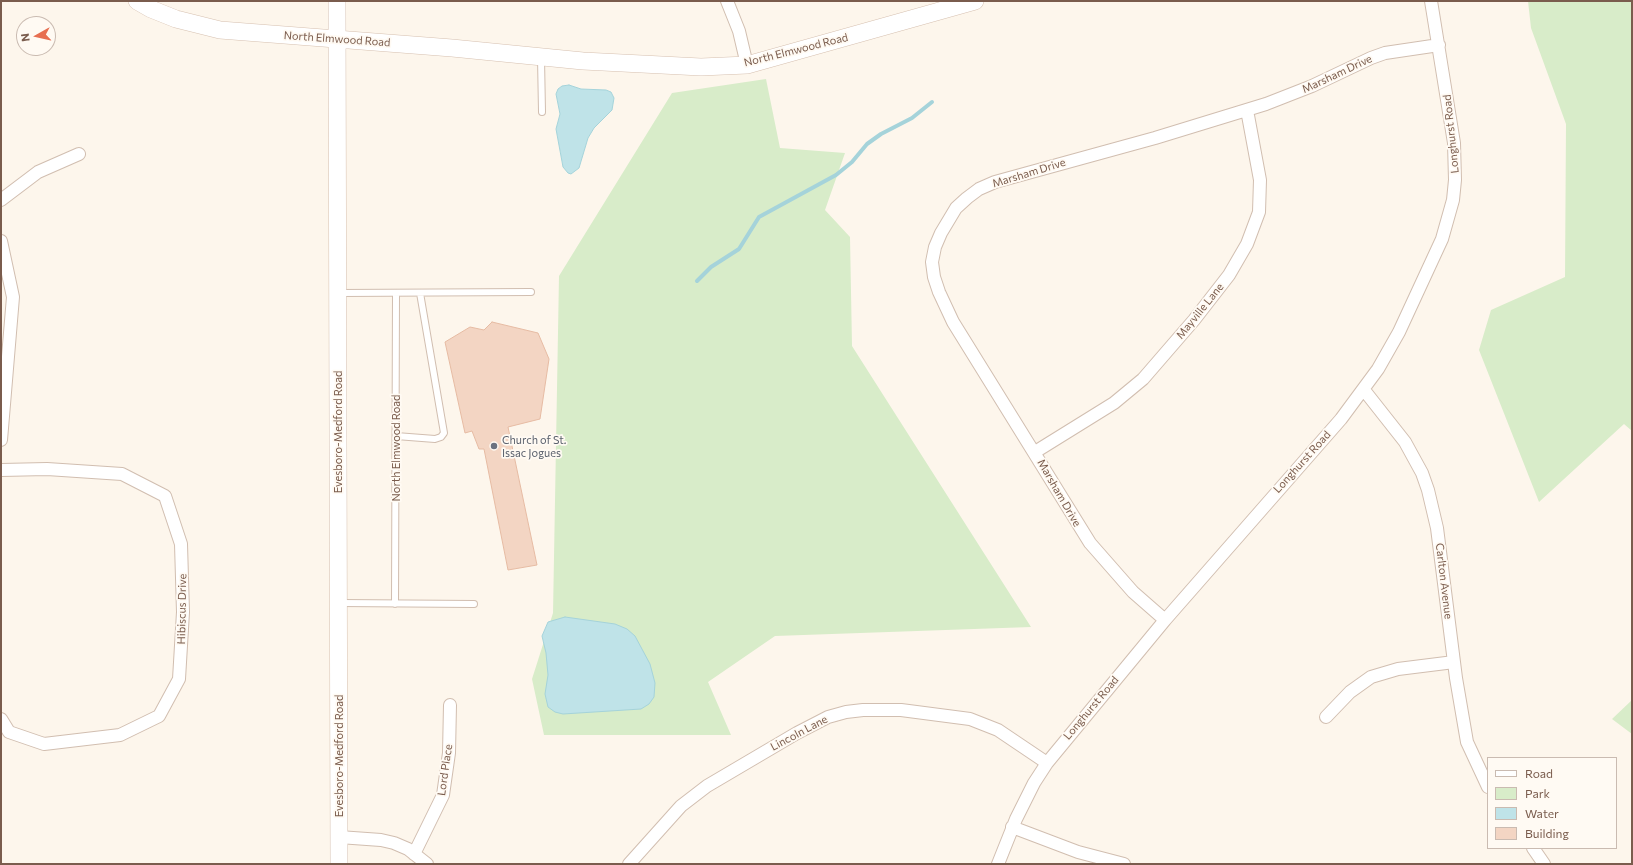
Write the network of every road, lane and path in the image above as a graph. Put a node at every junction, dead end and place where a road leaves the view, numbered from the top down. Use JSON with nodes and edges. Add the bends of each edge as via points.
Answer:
{"nodes":[{"id":1,"x":137,"y":1,"type":"edge"},
{"id":2,"x":337,"y":1,"type":"edge"},
{"id":3,"x":727,"y":1,"type":"edge"},
{"id":4,"x":975,"y":1,"type":"edge"},
{"id":5,"x":1431,"y":1,"type":"edge"},
{"id":6,"x":337,"y":39,"type":"junction"},
{"id":7,"x":1438,"y":45,"type":"junction"},
{"id":8,"x":541,"y":57,"type":"junction"},
{"id":9,"x":747,"y":65,"type":"junction"},
{"id":10,"x":1247,"y":110,"type":"junction"},
{"id":11,"x":542,"y":112,"type":"dead end"},
{"id":12,"x":78,"y":154,"type":"dead end"},
{"id":13,"x":1,"y":200,"type":"edge"},
{"id":14,"x":1,"y":241,"type":"edge"},
{"id":15,"x":531,"y":292,"type":"dead end"},
{"id":16,"x":338,"y":293,"type":"junction"},
{"id":17,"x":396,"y":293,"type":"junction"},
{"id":18,"x":420,"y":293,"type":"junction"},
{"id":19,"x":1364,"y":390,"type":"junction"},
{"id":20,"x":396,"y":436,"type":"junction"},
{"id":21,"x":1,"y":440,"type":"edge"},
{"id":22,"x":1035,"y":452,"type":"junction"},
{"id":23,"x":1,"y":470,"type":"edge"},
{"id":24,"x":338,"y":603,"type":"junction"},
{"id":25,"x":396,"y":604,"type":"junction"},
{"id":26,"x":474,"y":604,"type":"dead end"},
{"id":27,"x":1165,"y":620,"type":"junction"},
{"id":28,"x":1454,"y":662,"type":"junction"},
{"id":29,"x":450,"y":705,"type":"dead end"},
{"id":30,"x":1326,"y":717,"type":"dead end"},
{"id":31,"x":1,"y":719,"type":"edge"},
{"id":32,"x":1047,"y":763,"type":"junction"},
{"id":33,"x":1487,"y":785,"type":"edge"},
{"id":34,"x":1012,"y":827,"type":"junction"},
{"id":35,"x":339,"y":837,"type":"junction"},
{"id":36,"x":1534,"y":849,"type":"edge"},
{"id":37,"x":414,"y":854,"type":"junction"},
{"id":38,"x":339,"y":864,"type":"edge"},
{"id":39,"x":426,"y":864,"type":"edge"},
{"id":40,"x":629,"y":864,"type":"edge"},
{"id":41,"x":998,"y":864,"type":"edge"},
{"id":42,"x":1124,"y":864,"type":"edge"},
{"id":43,"x":1544,"y":864,"type":"edge"}],
"edges":[{"from":1,"to":6,"type":"street","name":"North Elmwood Road","via":[[176,19],[220,30]]},
{"from":2,"to":6,"type":"street","name":"Evesboro-Medford Road"},
{"from":3,"to":9,"type":"street"},
{"from":4,"to":9,"type":"street","name":"North Elmwood Road"},
{"from":5,"to":7,"type":"street","name":"Longhurst Road"},
{"from":6,"to":8,"type":"street","name":"North Elmwood Road"},
{"from":6,"to":16,"type":"street","name":"Evesboro-Medford Road"},
{"from":7,"to":10,"type":"street","name":"Marsham Drive","via":[[1385,53],[1297,93]]},
{"from":7,"to":19,"type":"street","name":"Longhurst Road","via":[[1454,143],[1456,180],[1452,200],[1442,239],[1434,258],[1399,332]]},
{"from":8,"to":9,"type":"street","name":"North Elmwood Road","via":[[700,66]]},
{"from":8,"to":11,"type":"lane"},
{"from":10,"to":22,"type":"street","name":"Mayville Lane","via":[[1260,180],[1259,212],[1247,244],[1229,275],[1143,379],[1114,403]]},
{"from":10,"to":22,"type":"street","name":"Marsham Drive","via":[[995,182],[967,198],[948,220],[935,247],[932,262],[939,292],[972,353]]},
{"from":12,"to":13,"type":"street","via":[[38,172]]},
{"from":14,"to":21,"type":"street","via":[[13,297]]},
{"from":15,"to":18,"type":"lane"},
{"from":16,"to":17,"type":"lane"},
{"from":16,"to":24,"type":"street","name":"Evesboro-Medford Road"},
{"from":17,"to":18,"type":"lane"},
{"from":17,"to":20,"type":"lane","name":"North Elmwood Road"},
{"from":18,"to":20,"type":"lane","via":[[444,434],[435,438]]},
{"from":19,"to":27,"type":"street","name":"Longhurst Road"},
{"from":19,"to":28,"type":"street","name":"Carlton Avenue","via":[[1405,442],[1428,490],[1437,528]]},
{"from":20,"to":25,"type":"lane","name":"North Elmwood Road"},
{"from":22,"to":27,"type":"street","name":"Marsham Drive","via":[[1070,515],[1090,543],[1133,592]]},
{"from":23,"to":31,"type":"street","name":"Hibiscus Drive","via":[[47,469],[122,474],[165,496],[181,544],[183,612],[179,679],[159,716],[120,735],[44,744],[9,732]]},
{"from":24,"to":25,"type":"lane"},
{"from":24,"to":35,"type":"street","name":"Evesboro-Medford Road"},
{"from":25,"to":26,"type":"lane"},
{"from":27,"to":32,"type":"street","name":"Longhurst Road"},
{"from":28,"to":30,"type":"street","via":[[1398,669],[1371,677],[1350,692]]},
{"from":28,"to":33,"type":"street","name":"Carlton Avenue","via":[[1467,742]]},
{"from":29,"to":37,"type":"street","name":"Lord Place","via":[[449,753],[443,795]]},
{"from":32,"to":34,"type":"street","name":"Longhurst Road"},
{"from":32,"to":40,"type":"street","name":"Lincoln Lane","via":[[998,730],[970,719],[901,710],[846,712],[828,717],[797,732],[700,791],[670,817]]},
{"from":34,"to":41,"type":"street","name":"Longhurst Road"},
{"from":34,"to":42,"type":"street","via":[[1070,849]]},
{"from":35,"to":37,"type":"street","via":[[381,840]]},
{"from":35,"to":38,"type":"street","name":"Evesboro-Medford Road"},
{"from":36,"to":43,"type":"street"},
{"from":37,"to":39,"type":"street"}]}
